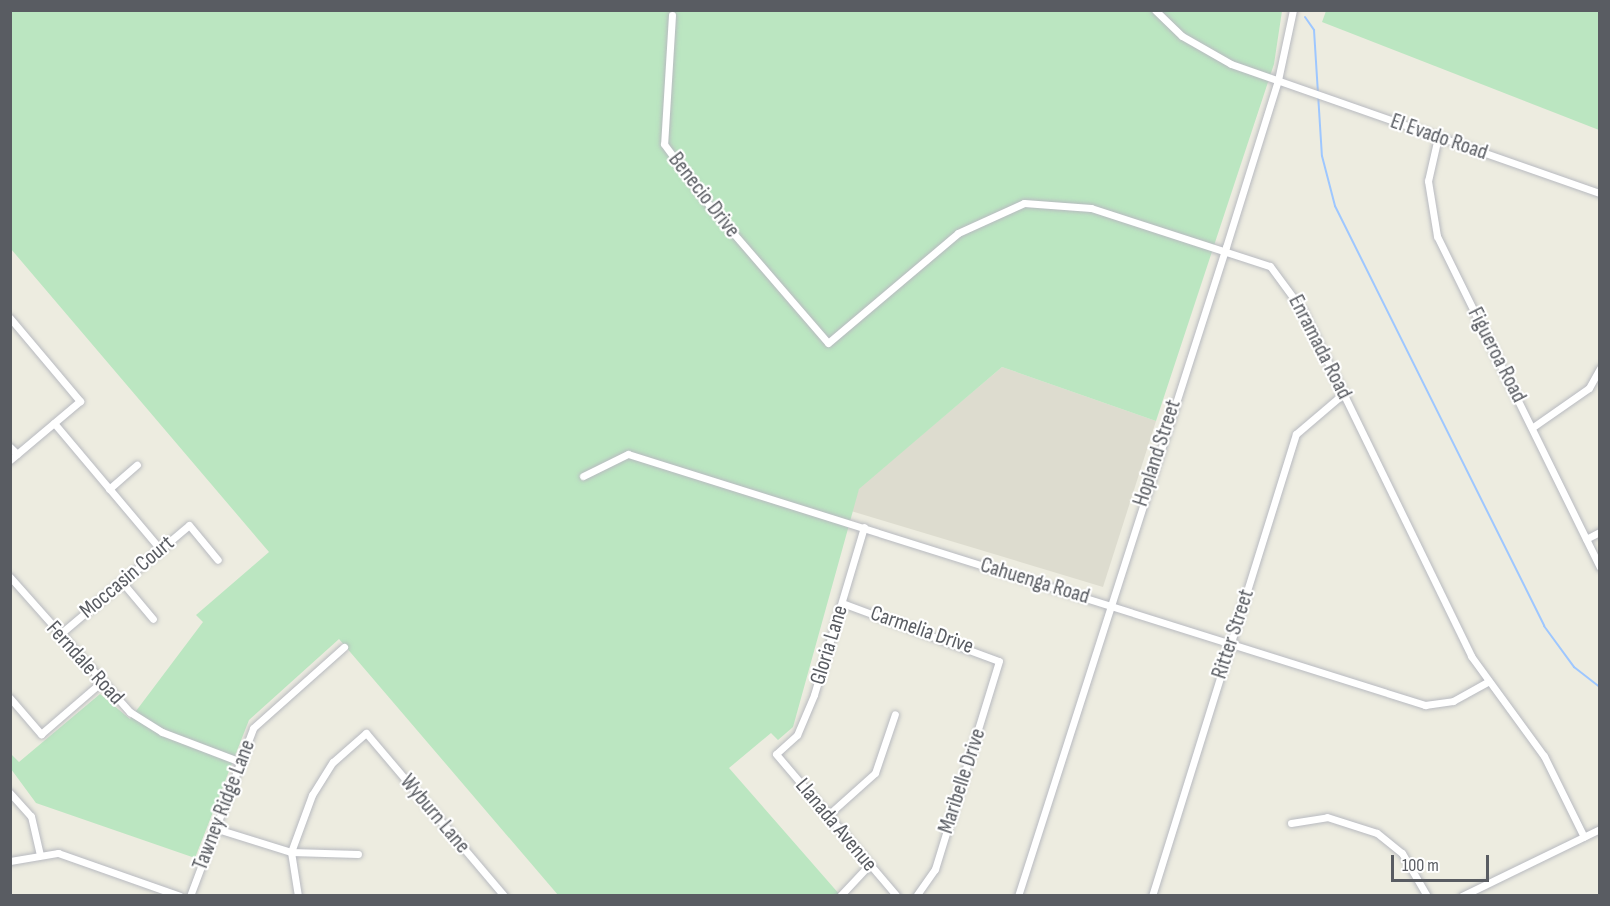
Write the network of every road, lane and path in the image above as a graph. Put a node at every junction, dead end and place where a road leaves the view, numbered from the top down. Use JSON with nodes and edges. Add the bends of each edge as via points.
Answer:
{"nodes":[{"id":1,"x":1155,"y":10,"type":"edge"},
{"id":2,"x":1293,"y":10,"type":"edge"},
{"id":3,"x":672,"y":15,"type":"dead end"},
{"id":4,"x":1278,"y":80,"type":"junction"},
{"id":5,"x":1438,"y":136,"type":"junction"},
{"id":6,"x":1599,"y":193,"type":"edge"},
{"id":7,"x":1226,"y":248,"type":"junction"},
{"id":8,"x":10,"y":318,"type":"edge"},
{"id":9,"x":828,"y":343,"type":"joint"},
{"id":10,"x":1599,"y":368,"type":"edge"},
{"id":11,"x":1344,"y":393,"type":"junction"},
{"id":12,"x":54,"y":423,"type":"junction"},
{"id":13,"x":1533,"y":427,"type":"junction"},
{"id":14,"x":10,"y":447,"type":"edge"},
{"id":15,"x":17,"y":454,"type":"junction"},
{"id":16,"x":10,"y":460,"type":"edge"},
{"id":17,"x":137,"y":465,"type":"dead end"},
{"id":18,"x":583,"y":476,"type":"dead end"},
{"id":19,"x":109,"y":489,"type":"junction"},
{"id":20,"x":864,"y":527,"type":"junction"},
{"id":21,"x":1599,"y":532,"type":"edge"},
{"id":22,"x":1586,"y":539,"type":"junction"},
{"id":23,"x":160,"y":549,"type":"junction"},
{"id":24,"x":218,"y":560,"type":"dead end"},
{"id":25,"x":1599,"y":567,"type":"edge"},
{"id":26,"x":10,"y":577,"type":"edge"},
{"id":27,"x":122,"y":582,"type":"junction"},
{"id":28,"x":842,"y":603,"type":"junction"},
{"id":29,"x":1110,"y":604,"type":"junction"},
{"id":30,"x":153,"y":619,"type":"dead end"},
{"id":31,"x":59,"y":635,"type":"junction"},
{"id":32,"x":1230,"y":644,"type":"junction"},
{"id":33,"x":344,"y":647,"type":"dead end"},
{"id":34,"x":999,"y":661,"type":"joint"},
{"id":35,"x":1486,"y":682,"type":"junction"},
{"id":36,"x":100,"y":683,"type":"junction"},
{"id":37,"x":10,"y":698,"type":"edge"},
{"id":38,"x":895,"y":714,"type":"dead end"},
{"id":39,"x":776,"y":754,"type":"joint"},
{"id":40,"x":238,"y":761,"type":"junction"},
{"id":41,"x":10,"y":793,"type":"edge"},
{"id":42,"x":828,"y":815,"type":"junction"},
{"id":43,"x":1291,"y":823,"type":"dead end"},
{"id":44,"x":214,"y":828,"type":"junction"},
{"id":45,"x":1599,"y":829,"type":"edge"},
{"id":46,"x":1584,"y":837,"type":"junction"},
{"id":47,"x":291,"y":852,"type":"junction"},
{"id":48,"x":40,"y":854,"type":"junction"},
{"id":49,"x":358,"y":854,"type":"dead end"},
{"id":50,"x":10,"y":861,"type":"edge"},
{"id":51,"x":870,"y":864,"type":"junction"},
{"id":52,"x":180,"y":896,"type":"edge"},
{"id":53,"x":190,"y":896,"type":"edge"},
{"id":54,"x":298,"y":896,"type":"edge"},
{"id":55,"x":504,"y":896,"type":"edge"},
{"id":56,"x":840,"y":896,"type":"edge"},
{"id":57,"x":897,"y":896,"type":"edge"},
{"id":58,"x":916,"y":896,"type":"edge"},
{"id":59,"x":1018,"y":896,"type":"edge"},
{"id":60,"x":1152,"y":896,"type":"edge"},
{"id":61,"x":1428,"y":896,"type":"edge"},
{"id":62,"x":1462,"y":896,"type":"edge"}],
"edges":[{"from":1,"to":4,"type":"street","name":"El Evado Road","via":[[1203,49]]},
{"from":2,"to":4,"type":"street","name":"Hopland Street"},
{"from":3,"to":9,"type":"street","name":"Benecio Drive","via":[[664,144],[708,205]]},
{"from":4,"to":5,"type":"street","name":"El Evado Road"},
{"from":4,"to":7,"type":"street","name":"Hopland Street"},
{"from":5,"to":6,"type":"street","name":"El Evado Road"},
{"from":5,"to":13,"type":"street","name":"Figueroa Road","via":[[1428,181],[1437,236]]},
{"from":7,"to":9,"type":"street","name":"Enramada Road","via":[[1091,208],[1024,203],[958,232]]},
{"from":7,"to":11,"type":"street","name":"Enramada Road","via":[[1270,266],[1283,278]]},
{"from":7,"to":29,"type":"street","name":"Hopland Street"},
{"from":8,"to":12,"type":"street","via":[[80,401]]},
{"from":10,"to":13,"type":"street","via":[[1589,388]]},
{"from":11,"to":32,"type":"street","name":"Ritter Street","via":[[1296,434]]},
{"from":11,"to":35,"type":"street","name":"Enramada Road"},
{"from":12,"to":15,"type":"street"},
{"from":12,"to":19,"type":"street"},
{"from":13,"to":22,"type":"street","name":"Figueroa Road"},
{"from":14,"to":15,"type":"street"},
{"from":15,"to":16,"type":"street"},
{"from":17,"to":19,"type":"street"},
{"from":18,"to":20,"type":"street","name":"Cahuenga Road","via":[[628,454]]},
{"from":19,"to":23,"type":"street"},
{"from":20,"to":28,"type":"street","name":"Gloria Lane"},
{"from":20,"to":29,"type":"street","name":"Cahuenga Road"},
{"from":21,"to":22,"type":"street"},
{"from":22,"to":25,"type":"street","name":"Figueroa Road"},
{"from":23,"to":24,"type":"street","name":"Moccasin Court","via":[[189,525]]},
{"from":23,"to":27,"type":"street","name":"Moccasin Court"},
{"from":26,"to":31,"type":"street","name":"Ferndale Road"},
{"from":27,"to":30,"type":"street"},
{"from":27,"to":31,"type":"street","name":"Moccasin Court"},
{"from":28,"to":34,"type":"street","name":"Carmelia Drive"},
{"from":28,"to":39,"type":"street","name":"Gloria Lane","via":[[803,722]]},
{"from":29,"to":32,"type":"street","name":"Cahuenga Road"},
{"from":29,"to":59,"type":"street","name":"Hopland Street"},
{"from":31,"to":36,"type":"street","name":"Ferndale Road"},
{"from":32,"to":35,"type":"street","name":"Cahuenga Road","via":[[1425,705],[1453,701]]},
{"from":32,"to":60,"type":"street","name":"Ritter Street"},
{"from":33,"to":40,"type":"street","name":"Tawney Ridge Lane","via":[[264,715]]},
{"from":34,"to":58,"type":"street","name":"Maribelle Drive","via":[[934,868]]},
{"from":35,"to":46,"type":"street","name":"Enramada Road","via":[[1544,756]]},
{"from":36,"to":37,"type":"street","via":[[41,734]]},
{"from":36,"to":40,"type":"street","name":"Ferndale Road","via":[[152,727]]},
{"from":38,"to":42,"type":"street","via":[[875,773]]},
{"from":39,"to":42,"type":"street","name":"Llanada Avenue"},
{"from":40,"to":44,"type":"street","name":"Tawney Ridge Lane"},
{"from":41,"to":48,"type":"street","via":[[31,816]]},
{"from":42,"to":51,"type":"street","name":"Llanada Avenue"},
{"from":43,"to":61,"type":"street","via":[[1327,817],[1377,834],[1402,853]]},
{"from":44,"to":47,"type":"street"},
{"from":44,"to":53,"type":"street","name":"Tawney Ridge Lane"},
{"from":45,"to":46,"type":"street"},
{"from":46,"to":62,"type":"street"},
{"from":47,"to":49,"type":"street"},
{"from":47,"to":54,"type":"street"},
{"from":47,"to":55,"type":"street","name":"Wyburn Lane","via":[[322,774],[366,733]]},
{"from":48,"to":50,"type":"street"},
{"from":48,"to":52,"type":"street","via":[[78,858]]},
{"from":51,"to":56,"type":"street"},
{"from":51,"to":57,"type":"street","name":"Llanada Avenue"}]}
